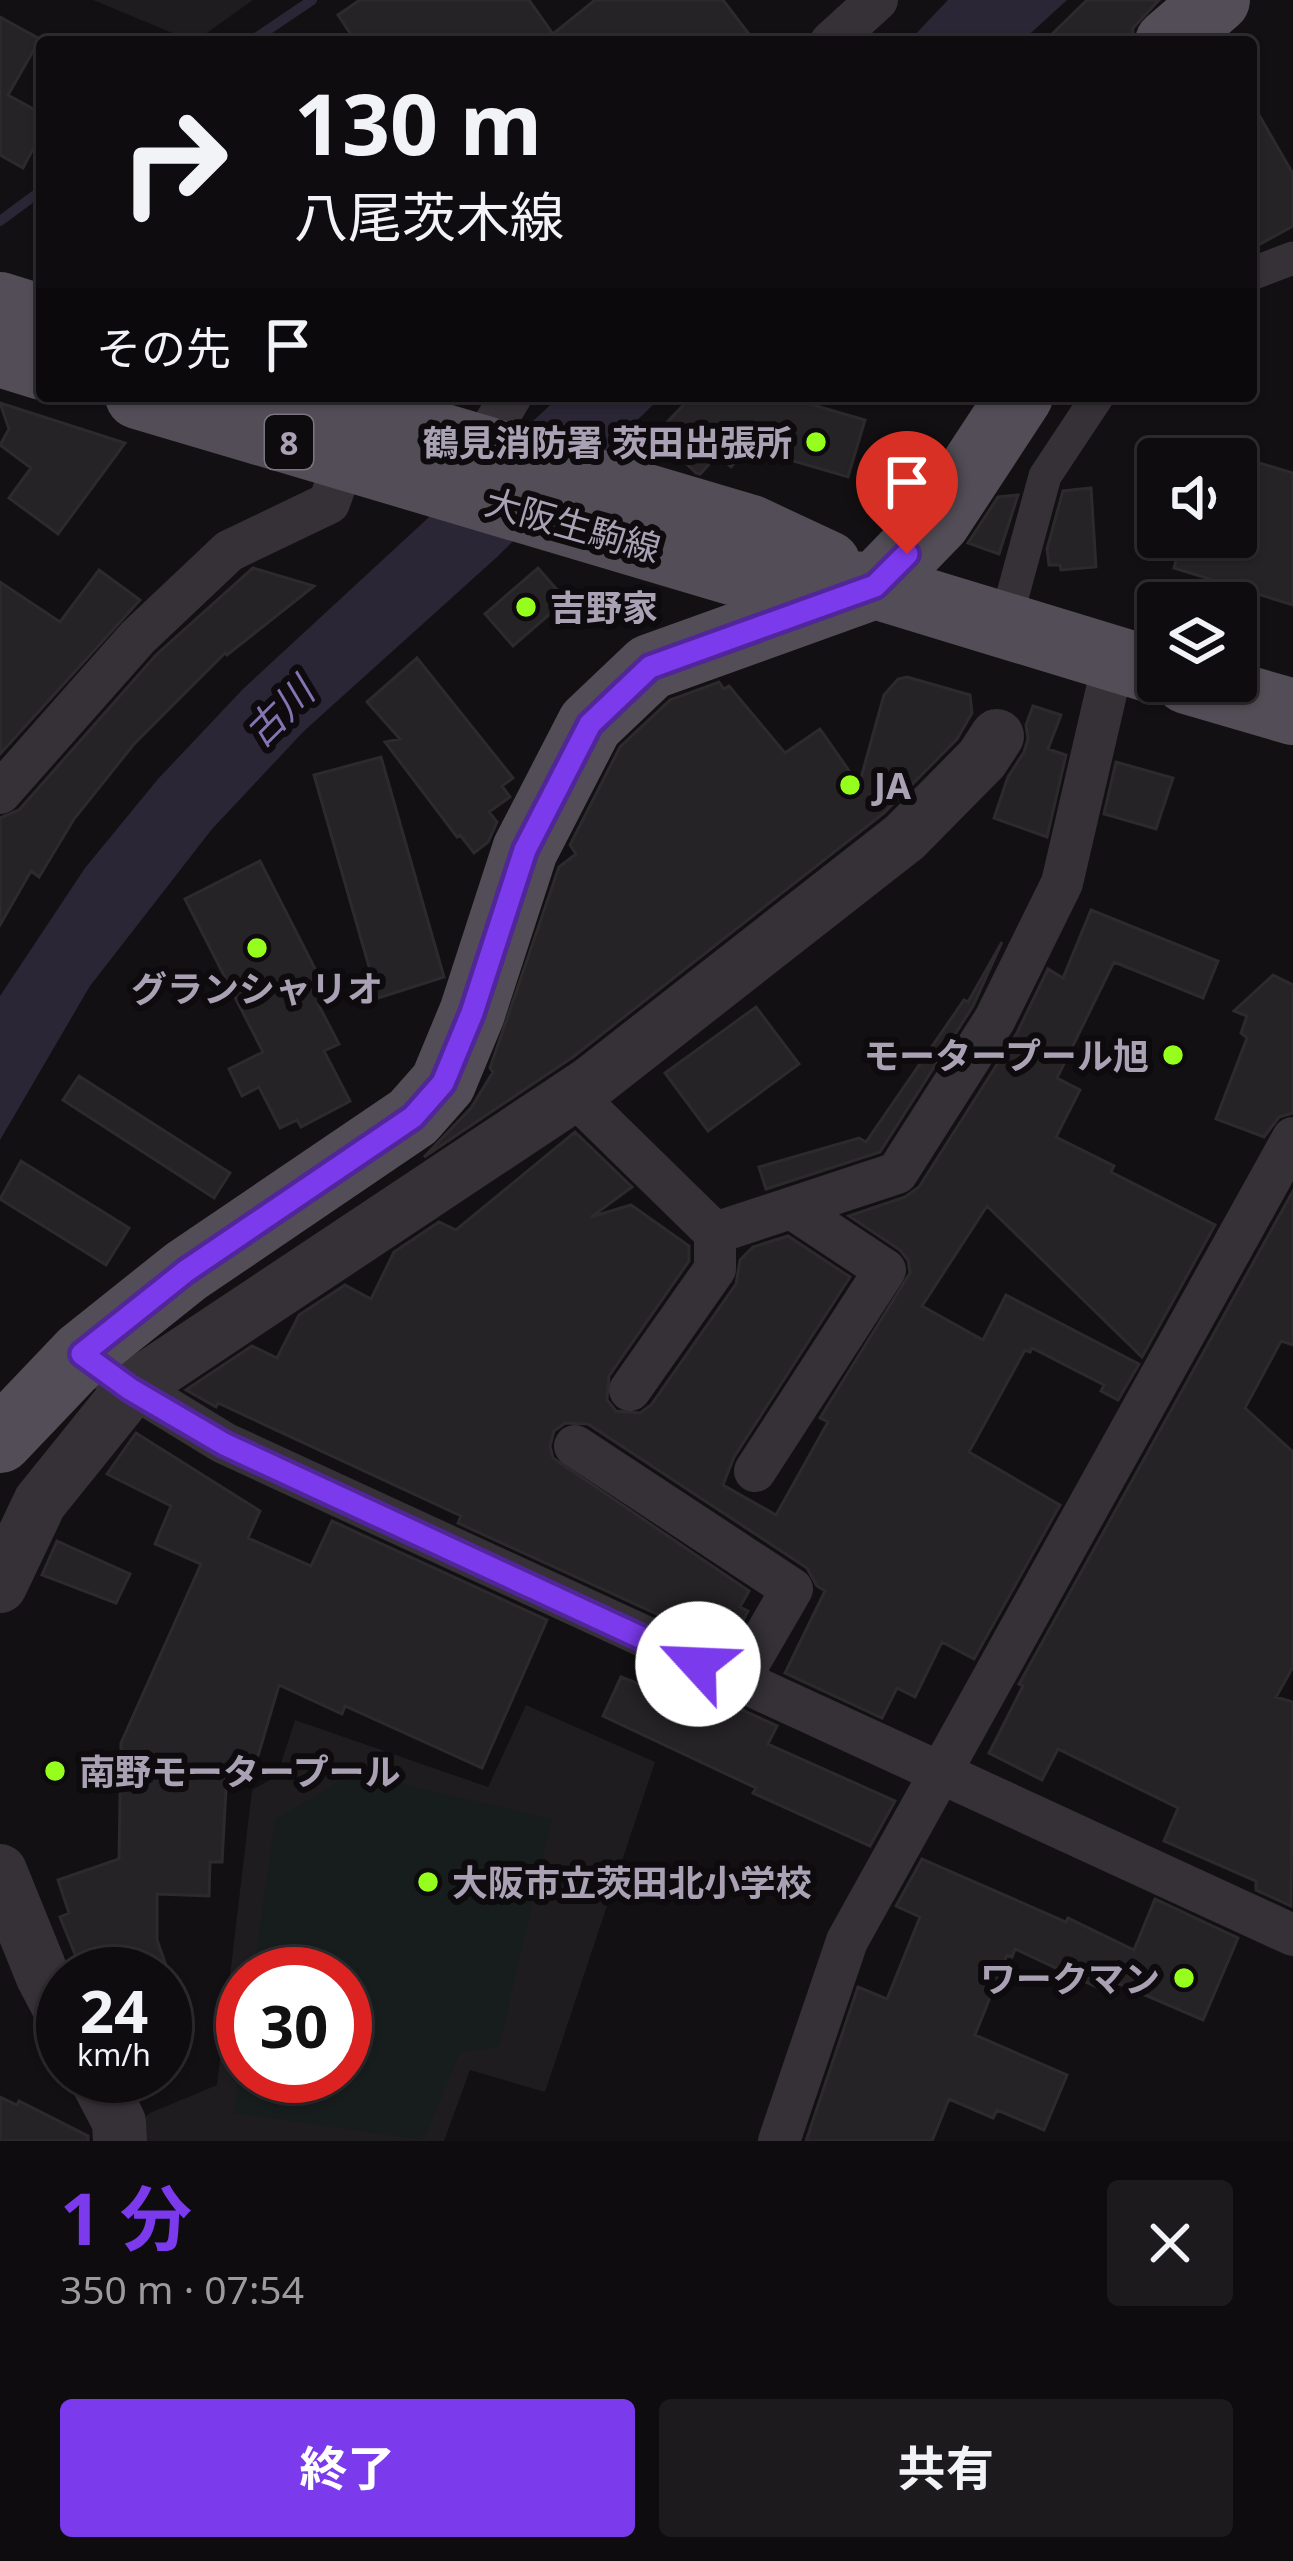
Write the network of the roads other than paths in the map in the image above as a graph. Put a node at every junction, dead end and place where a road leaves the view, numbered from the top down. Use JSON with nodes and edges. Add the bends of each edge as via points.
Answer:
{"nodes":[{"id":1,"x":877,"y":0,"type":"edge"},
{"id":2,"x":1217,"y":0,"type":"edge"},
{"id":3,"x":838,"y":36,"type":"edge"},
{"id":4,"x":1175,"y":36,"type":"edge"},
{"id":5,"x":1293,"y":258,"type":"edge"},
{"id":6,"x":1257,"y":272,"type":"edge"},
{"id":7,"x":0,"y":305,"type":"edge"},
{"id":8,"x":36,"y":316,"type":"edge"},
{"id":9,"x":0,"y":354,"type":"edge"},
{"id":10,"x":36,"y":365,"type":"edge"},
{"id":11,"x":158,"y":402,"type":"edge"},
{"id":12,"x":328,"y":402,"type":"edge"},
{"id":13,"x":1016,"y":402,"type":"edge"},
{"id":14,"x":1094,"y":402,"type":"edge"},
{"id":15,"x":478,"y":443,"type":"edge"},
{"id":16,"x":345,"y":458,"type":"junction"},
{"id":17,"x":875,"y":586,"type":"junction"},
{"id":18,"x":1004,"y":627,"type":"junction"},
{"id":19,"x":1136,"y":666,"type":"edge"},
{"id":20,"x":1257,"y":701,"type":"edge"},
{"id":21,"x":1293,"y":712,"type":"edge"},
{"id":22,"x":998,"y":736,"type":"dead end"},
{"id":23,"x":0,"y":794,"type":"edge"},
{"id":24,"x":574,"y":1095,"type":"junction"},
{"id":25,"x":1293,"y":1138,"type":"edge"},
{"id":26,"x":793,"y":1210,"type":"junction"},
{"id":27,"x":715,"y":1233,"type":"junction"},
{"id":28,"x":106,"y":1371,"type":"junction"},
{"id":29,"x":630,"y":1390,"type":"dead end"},
{"id":30,"x":0,"y":1440,"type":"edge"},
{"id":31,"x":575,"y":1446,"type":"dead end"},
{"id":32,"x":755,"y":1471,"type":"dead end"},
{"id":33,"x":0,"y":1586,"type":"edge"},
{"id":34,"x":738,"y":1682,"type":"junction"},
{"id":35,"x":941,"y":1776,"type":"junction"},
{"id":36,"x":0,"y":1871,"type":"edge"},
{"id":37,"x":1293,"y":1935,"type":"edge"},
{"id":38,"x":36,"y":1960,"type":"edge"},
{"id":39,"x":109,"y":2103,"type":"edge"},
{"id":40,"x":120,"y":2141,"type":"edge"},
{"id":41,"x":779,"y":2141,"type":"edge"}],
"edges":[{"from":1,"to":3,"type":"street"},
{"from":2,"to":4,"type":"main road"},
{"from":5,"to":6,"type":"street"},
{"from":7,"to":8,"type":"main road"},
{"from":9,"to":10,"type":"main road"},
{"from":11,"to":16,"type":"main road","name":"大阪生駒線","number":"8"},
{"from":12,"to":15,"type":"main road","name":"大阪生駒線","number":"8"},
{"from":13,"to":17,"type":"main road","via":[[938,521]]},
{"from":14,"to":18,"type":"street","via":[[1045,476]]},
{"from":15,"to":16,"type":"main road","name":"大阪生駒線","number":"8"},
{"from":15,"to":17,"type":"main road","name":"大阪生駒線","number":"8","via":[[732,572]]},
{"from":16,"to":23,"type":"street","via":[[328,502],[229,551],[139,637]]},
{"from":17,"to":18,"type":"main road","name":"大阪生駒線","number":"8"},
{"from":17,"to":28,"type":"main road","via":[[650,667],[590,724],[525,850],[443,1083],[413,1117],[186,1271]]},
{"from":18,"to":19,"type":"main road","name":"大阪生駒線","number":"8"},
{"from":19,"to":26,"type":"street","via":[[1062,883],[995,1019],[897,1173]]},
{"from":20,"to":21,"type":"main road"},
{"from":22,"to":24,"type":"street","via":[[905,837]]},
{"from":24,"to":27,"type":"street"},
{"from":24,"to":28,"type":"street"},
{"from":25,"to":35,"type":"street"},
{"from":26,"to":27,"type":"street"},
{"from":26,"to":32,"type":"street","via":[[885,1270]]},
{"from":27,"to":29,"type":"street","via":[[715,1269]]},
{"from":28,"to":30,"type":"main road"},
{"from":28,"to":33,"type":"street"},
{"from":28,"to":34,"type":"street","via":[[224,1444]]},
{"from":31,"to":34,"type":"street","via":[[792,1588]]},
{"from":34,"to":35,"type":"street"},
{"from":35,"to":37,"type":"street"},
{"from":35,"to":41,"type":"street","via":[[848,1941]]},
{"from":36,"to":38,"type":"street"},
{"from":39,"to":40,"type":"street"}]}
